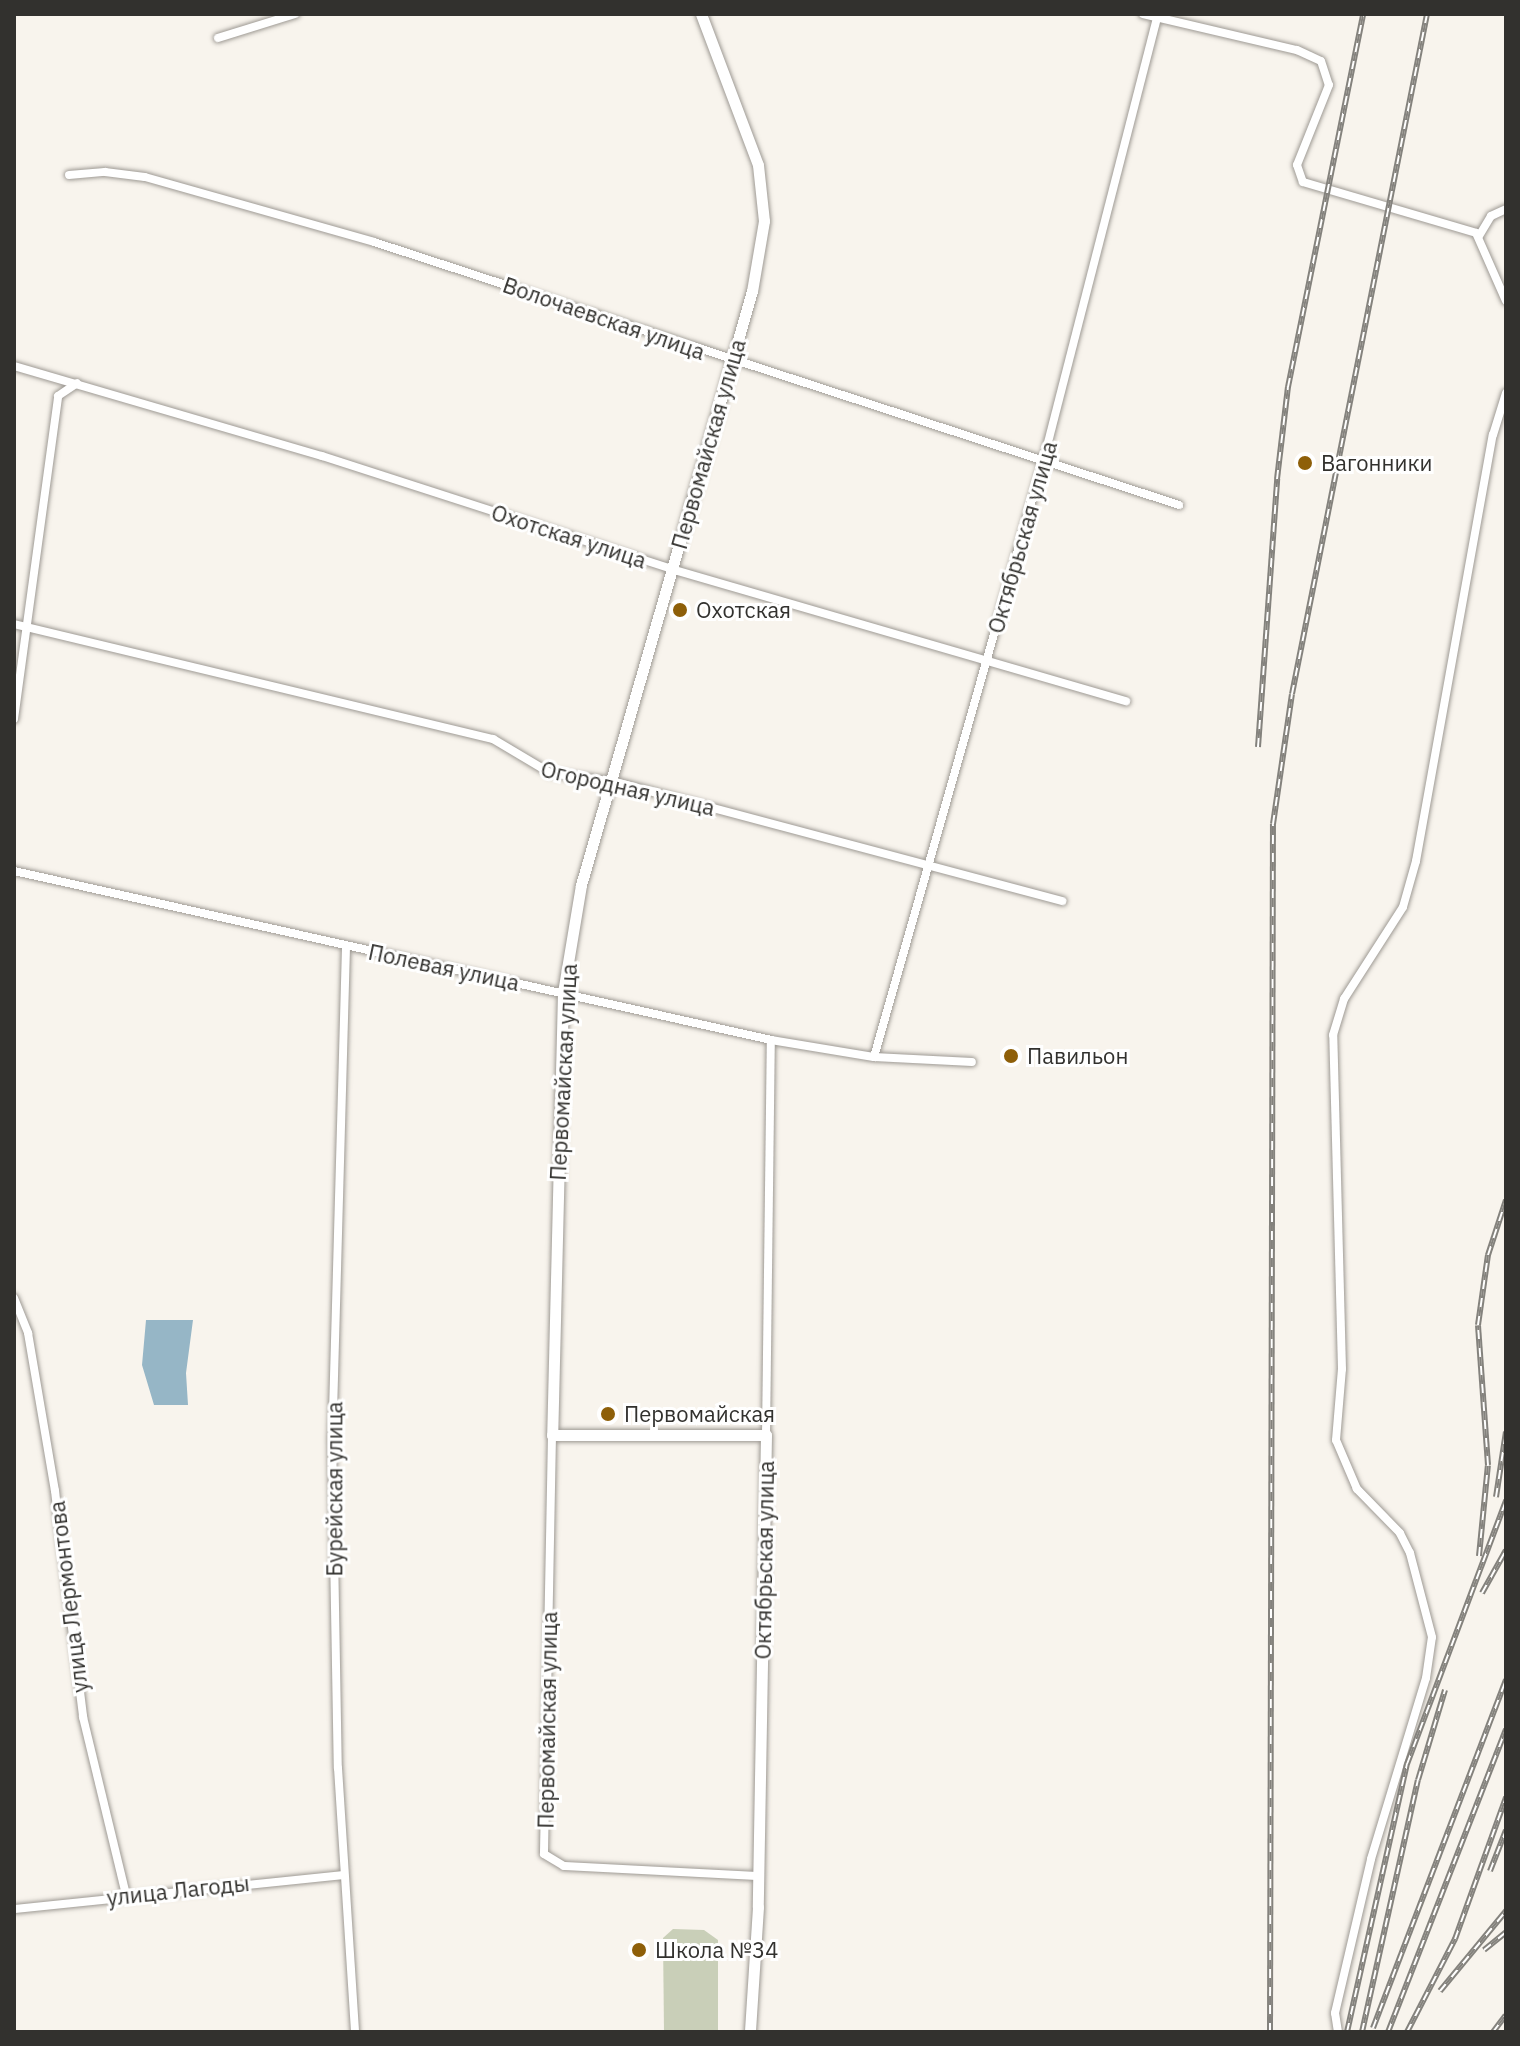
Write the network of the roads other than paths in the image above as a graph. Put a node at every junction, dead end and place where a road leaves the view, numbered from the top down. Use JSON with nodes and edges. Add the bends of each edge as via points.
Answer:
{"nodes":[{"id":1,"x":295,"y":14,"type":"edge"},
{"id":2,"x":701,"y":14,"type":"edge"},
{"id":3,"x":1143,"y":14,"type":"edge"},
{"id":4,"x":1158,"y":16,"type":"edge"},
{"id":5,"x":218,"y":38,"type":"dead end"},
{"id":6,"x":69,"y":175,"type":"dead end"},
{"id":7,"x":1506,"y":209,"type":"edge"},
{"id":8,"x":1479,"y":236,"type":"junction"},
{"id":9,"x":1506,"y":301,"type":"edge"},
{"id":10,"x":732,"y":361,"type":"junction"},
{"id":11,"x":14,"y":366,"type":"edge"},
{"id":12,"x":77,"y":383,"type":"junction"},
{"id":13,"x":1506,"y":393,"type":"edge"},
{"id":14,"x":1044,"y":458,"type":"junction"},
{"id":15,"x":1179,"y":505,"type":"dead end"},
{"id":16,"x":671,"y":569,"type":"junction"},
{"id":17,"x":14,"y":624,"type":"edge"},
{"id":18,"x":24,"y":625,"type":"junction"},
{"id":19,"x":987,"y":659,"type":"junction"},
{"id":20,"x":1126,"y":701,"type":"dead end"},
{"id":21,"x":14,"y":719,"type":"edge"},
{"id":22,"x":615,"y":782,"type":"junction"},
{"id":23,"x":928,"y":862,"type":"junction"},
{"id":24,"x":14,"y":871,"type":"edge"},
{"id":25,"x":1062,"y":901,"type":"dead end"},
{"id":26,"x":346,"y":947,"type":"junction"},
{"id":27,"x":563,"y":993,"type":"junction"},
{"id":28,"x":771,"y":1040,"type":"junction"},
{"id":29,"x":874,"y":1057,"type":"junction"},
{"id":30,"x":972,"y":1062,"type":"dead end"},
{"id":31,"x":14,"y":1298,"type":"edge"},
{"id":32,"x":552,"y":1435,"type":"junction"},
{"id":33,"x":766,"y":1435,"type":"junction"},
{"id":34,"x":342,"y":1875,"type":"junction"},
{"id":35,"x":758,"y":1876,"type":"junction"},
{"id":36,"x":126,"y":1895,"type":"junction"},
{"id":37,"x":14,"y":1909,"type":"edge"},
{"id":38,"x":355,"y":2032,"type":"edge"},
{"id":39,"x":750,"y":2032,"type":"edge"},
{"id":40,"x":1338,"y":2032,"type":"edge"}],
"edges":[{"from":1,"to":5,"type":"street"},
{"from":2,"to":10,"type":"main road","name":"Первомайская улица","via":[[758,165],[764,221]]},
{"from":3,"to":4,"type":"street"},
{"from":4,"to":8,"type":"street","via":[[1297,50],[1321,61],[1329,85],[1297,165],[1303,182]]},
{"from":4,"to":14,"type":"street","name":"Октябрьская улица"},
{"from":6,"to":10,"type":"street","name":"Волочаевская улица","via":[[118,173],[374,242]]},
{"from":7,"to":8,"type":"street","via":[[1491,216]]},
{"from":8,"to":9,"type":"street"},
{"from":10,"to":14,"type":"street","name":"Волочаевская улица"},
{"from":10,"to":16,"type":"main road","name":"Первомайская улица"},
{"from":11,"to":12,"type":"street","name":"Охотская улица"},
{"from":12,"to":16,"type":"street","name":"Охотская улица"},
{"from":12,"to":18,"type":"street","via":[[58,396]]},
{"from":13,"to":40,"type":"street","via":[[1493,435],[1416,861],[1403,907],[1344,999],[1333,1035],[1342,1369],[1336,1440],[1357,1489],[1400,1533],[1410,1553],[1432,1637],[1426,1678],[1371,1859],[1335,2013]]},
{"from":14,"to":15,"type":"street","name":"Волочаевская улица"},
{"from":14,"to":19,"type":"street","name":"Октябрьская улица"},
{"from":16,"to":19,"type":"street","name":"Охотская улица"},
{"from":16,"to":22,"type":"main road","name":"Первомайская улица"},
{"from":17,"to":18,"type":"street","name":"Огородная улица"},
{"from":18,"to":21,"type":"street"},
{"from":18,"to":22,"type":"street","name":"Огородная улица","via":[[493,739],[550,773]]},
{"from":19,"to":20,"type":"street","name":"Охотская улица"},
{"from":19,"to":23,"type":"street","name":"Октябрьская улица"},
{"from":22,"to":23,"type":"street","name":"Огородная улица"},
{"from":22,"to":27,"type":"main road","name":"Первомайская улица","via":[[581,885]]},
{"from":23,"to":25,"type":"street","name":"Огородная улица"},
{"from":23,"to":29,"type":"street","name":"Октябрьская улица"},
{"from":24,"to":26,"type":"street","name":"Полевая улица"},
{"from":26,"to":27,"type":"street","name":"Полевая улица"},
{"from":26,"to":34,"type":"street","name":"Бурейская улица","via":[[332,1436]]},
{"from":27,"to":28,"type":"street","name":"Полевая улица"},
{"from":27,"to":32,"type":"main road","name":"Первомайская улица"},
{"from":28,"to":29,"type":"street","name":"Полевая улица"},
{"from":28,"to":33,"type":"street","name":"Октябрьская улица"},
{"from":29,"to":30,"type":"street","name":"Полевая улица"},
{"from":31,"to":36,"type":"street","name":"улица Лермонтова","via":[[28,1333],[55,1491],[86,1733]]},
{"from":32,"to":33,"type":"main road"},
{"from":32,"to":35,"type":"street","name":"Первомайская улица","via":[[544,1854],[550,1861]]},
{"from":33,"to":35,"type":"main road","name":"Октябрьская улица"},
{"from":34,"to":36,"type":"street","name":"улица Лагоды"},
{"from":34,"to":38,"type":"street","name":"Бурейская улица"},
{"from":35,"to":39,"type":"main road","name":"Октябрьская улица"},
{"from":36,"to":37,"type":"street","name":"улица Лагоды"}]}
